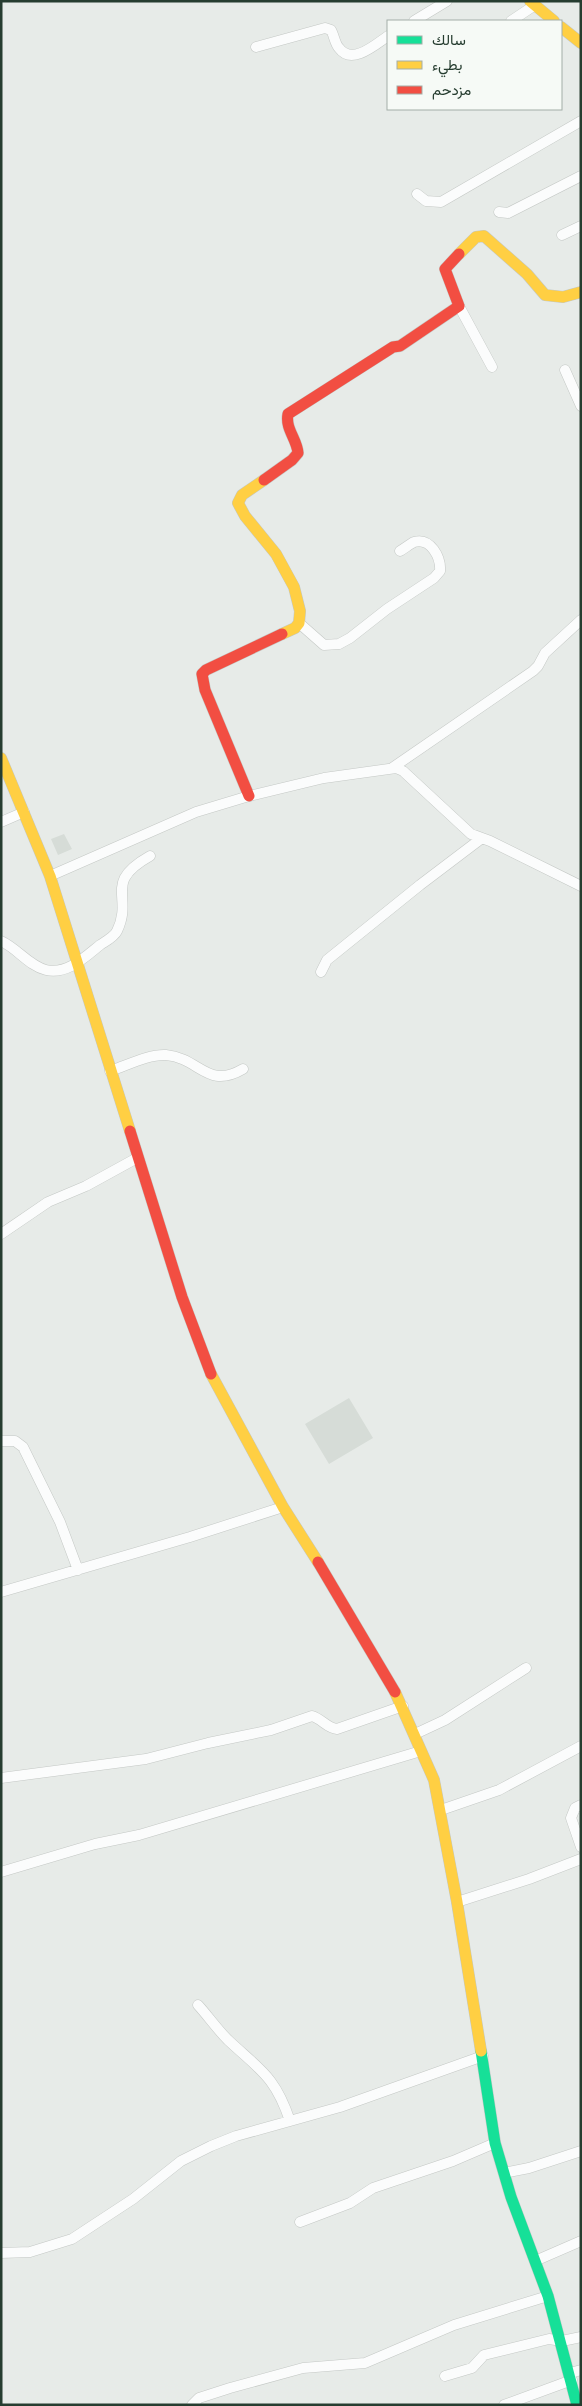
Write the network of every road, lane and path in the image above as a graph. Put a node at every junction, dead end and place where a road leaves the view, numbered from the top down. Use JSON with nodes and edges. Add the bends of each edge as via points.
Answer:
{"nodes":[{"id":1,"x":447,"y":1,"type":"edge"},
{"id":2,"x":532,"y":3,"type":"edge"},
{"id":3,"x":416,"y":20,"type":"edge"},
{"id":4,"x":512,"y":20,"type":"edge"},
{"id":5,"x":553,"y":20,"type":"edge"},
{"id":6,"x":562,"y":28,"type":"edge"},
{"id":7,"x":387,"y":37,"type":"edge"},
{"id":8,"x":581,"y":44,"type":"edge"},
{"id":9,"x":256,"y":47,"type":"dead end"},
{"id":10,"x":581,"y":121,"type":"edge"},
{"id":11,"x":581,"y":176,"type":"edge"},
{"id":12,"x":417,"y":194,"type":"dead end"},
{"id":13,"x":499,"y":212,"type":"dead end"},
{"id":14,"x":581,"y":226,"type":"edge"},
{"id":15,"x":562,"y":235,"type":"dead end"},
{"id":16,"x":581,"y":292,"type":"edge"},
{"id":17,"x":459,"y":306,"type":"junction"},
{"id":18,"x":492,"y":367,"type":"dead end"},
{"id":19,"x":565,"y":370,"type":"dead end"},
{"id":20,"x":581,"y":406,"type":"edge"},
{"id":21,"x":400,"y":551,"type":"dead end"},
{"id":22,"x":581,"y":620,"type":"edge"},
{"id":23,"x":299,"y":623,"type":"junction"},
{"id":24,"x":1,"y":758,"type":"edge"},
{"id":25,"x":392,"y":768,"type":"junction"},
{"id":26,"x":249,"y":796,"type":"junction"},
{"id":27,"x":24,"y":812,"type":"junction"},
{"id":28,"x":1,"y":822,"type":"edge"},
{"id":29,"x":482,"y":838,"type":"junction"},
{"id":30,"x":150,"y":856,"type":"dead end"},
{"id":31,"x":50,"y":876,"type":"junction"},
{"id":32,"x":581,"y":886,"type":"edge"},
{"id":33,"x":1,"y":941,"type":"edge"},
{"id":34,"x":76,"y":964,"type":"junction"},
{"id":35,"x":321,"y":972,"type":"dead end"},
{"id":36,"x":244,"y":1069,"type":"dead end"},
{"id":37,"x":110,"y":1071,"type":"junction"},
{"id":38,"x":137,"y":1158,"type":"junction"},
{"id":39,"x":1,"y":1234,"type":"edge"},
{"id":40,"x":1,"y":1441,"type":"edge"},
{"id":41,"x":283,"y":1507,"type":"junction"},
{"id":42,"x":78,"y":1570,"type":"junction"},
{"id":43,"x":1,"y":1592,"type":"edge"},
{"id":44,"x":526,"y":1668,"type":"dead end"},
{"id":45,"x":403,"y":1706,"type":"junction"},
{"id":46,"x":415,"y":1734,"type":"junction"},
{"id":47,"x":581,"y":1746,"type":"edge"},
{"id":48,"x":421,"y":1751,"type":"junction"},
{"id":49,"x":1,"y":1778,"type":"edge"},
{"id":50,"x":581,"y":1806,"type":"edge"},
{"id":51,"x":441,"y":1810,"type":"junction"},
{"id":52,"x":581,"y":1847,"type":"edge"},
{"id":53,"x":581,"y":1858,"type":"edge"},
{"id":54,"x":1,"y":1872,"type":"edge"},
{"id":55,"x":457,"y":1902,"type":"junction"},
{"id":56,"x":198,"y":2005,"type":"dead end"},
{"id":57,"x":483,"y":2056,"type":"junction"},
{"id":58,"x":290,"y":2121,"type":"junction"},
{"id":59,"x":495,"y":2144,"type":"junction"},
{"id":60,"x":581,"y":2151,"type":"edge"},
{"id":61,"x":504,"y":2173,"type":"junction"},
{"id":62,"x":300,"y":2222,"type":"dead end"},
{"id":63,"x":581,"y":2241,"type":"edge"},
{"id":64,"x":1,"y":2253,"type":"edge"},
{"id":65,"x":535,"y":2262,"type":"junction"},
{"id":66,"x":548,"y":2296,"type":"junction"},
{"id":67,"x":581,"y":2337,"type":"edge"},
{"id":68,"x":562,"y":2341,"type":"junction"},
{"id":69,"x":575,"y":2374,"type":"edge"},
{"id":70,"x":445,"y":2376,"type":"dead end"},
{"id":71,"x":192,"y":2405,"type":"edge"},
{"id":72,"x":504,"y":2405,"type":"edge"},
{"id":73,"x":577,"y":2405,"type":"edge"}],
"edges":[{"from":1,"to":3,"type":"street"},
{"from":2,"to":4,"type":"street"},
{"from":2,"to":5,"type":"street"},
{"from":6,"to":8,"type":"street"},
{"from":7,"to":9,"type":"street","via":[[360,54],[348,54],[339,49],[331,30],[325,28]]},
{"from":10,"to":12,"type":"street","via":[[441,202],[426,201]]},
{"from":11,"to":13,"type":"street","via":[[513,211]]},
{"from":14,"to":15,"type":"street"},
{"from":16,"to":17,"type":"street","via":[[563,297],[546,295],[517,264],[480,236],[445,269]]},
{"from":17,"to":18,"type":"street"},
{"from":17,"to":23,"type":"street","via":[[288,414],[286,425],[298,453],[239,499],[241,511],[269,543],[291,580],[299,604]]},
{"from":19,"to":20,"type":"street"},
{"from":21,"to":23,"type":"street","via":[[414,542],[422,542],[438,555],[440,571],[339,644],[324,645]]},
{"from":22,"to":25,"type":"street","via":[[545,653],[532,671]]},
{"from":23,"to":26,"type":"street","via":[[295,628],[202,674],[205,690]]},
{"from":24,"to":27,"type":"street"},
{"from":25,"to":26,"type":"street","via":[[324,778]]},
{"from":25,"to":29,"type":"street","via":[[403,772],[471,834]]},
{"from":26,"to":31,"type":"street","via":[[196,812]]},
{"from":27,"to":28,"type":"street"},
{"from":27,"to":31,"type":"street"},
{"from":29,"to":32,"type":"street"},
{"from":29,"to":35,"type":"street","via":[[327,960]]},
{"from":30,"to":34,"type":"street","via":[[126,874],[117,931]]},
{"from":31,"to":34,"type":"street"},
{"from":33,"to":34,"type":"street","via":[[46,970],[57,971]]},
{"from":34,"to":37,"type":"street"},
{"from":36,"to":37,"type":"street","via":[[232,1076],[212,1077],[189,1062],[164,1055]]},
{"from":37,"to":38,"type":"street"},
{"from":38,"to":39,"type":"street","via":[[48,1202]]},
{"from":38,"to":41,"type":"street","via":[[182,1297],[215,1383]]},
{"from":40,"to":42,"type":"street","via":[[15,1441],[23,1447],[60,1522]]},
{"from":41,"to":42,"type":"street"},
{"from":41,"to":45,"type":"street","via":[[335,1588]]},
{"from":42,"to":43,"type":"street"},
{"from":44,"to":46,"type":"street","via":[[445,1720]]},
{"from":45,"to":46,"type":"street"},
{"from":45,"to":49,"type":"street","via":[[337,1729],[312,1716],[271,1730],[146,1759]]},
{"from":46,"to":48,"type":"street"},
{"from":47,"to":51,"type":"street","via":[[499,1790]]},
{"from":48,"to":51,"type":"street","via":[[434,1780]]},
{"from":48,"to":54,"type":"street","via":[[139,1835],[95,1844]]},
{"from":50,"to":52,"type":"street","via":[[575,1808],[570,1818]]},
{"from":51,"to":55,"type":"street"},
{"from":53,"to":55,"type":"street"},
{"from":55,"to":57,"type":"street"},
{"from":56,"to":58,"type":"street","via":[[228,2039],[262,2069],[276,2087]]},
{"from":57,"to":58,"type":"street","via":[[340,2107]]},
{"from":57,"to":59,"type":"street"},
{"from":58,"to":64,"type":"street","via":[[236,2136],[181,2161],[133,2199],[72,2239],[30,2252]]},
{"from":59,"to":61,"type":"street"},
{"from":59,"to":62,"type":"street","via":[[373,2188],[350,2203]]},
{"from":60,"to":61,"type":"street"},
{"from":61,"to":65,"type":"street"},
{"from":63,"to":65,"type":"street"},
{"from":65,"to":66,"type":"street"},
{"from":66,"to":68,"type":"street"},
{"from":66,"to":71,"type":"street","via":[[454,2325],[365,2363],[303,2368],[199,2398]]},
{"from":67,"to":68,"type":"street"},
{"from":68,"to":69,"type":"street"},
{"from":68,"to":70,"type":"street","via":[[549,2339],[484,2355],[472,2368]]},
{"from":69,"to":72,"type":"street"},
{"from":69,"to":73,"type":"street"}]}
